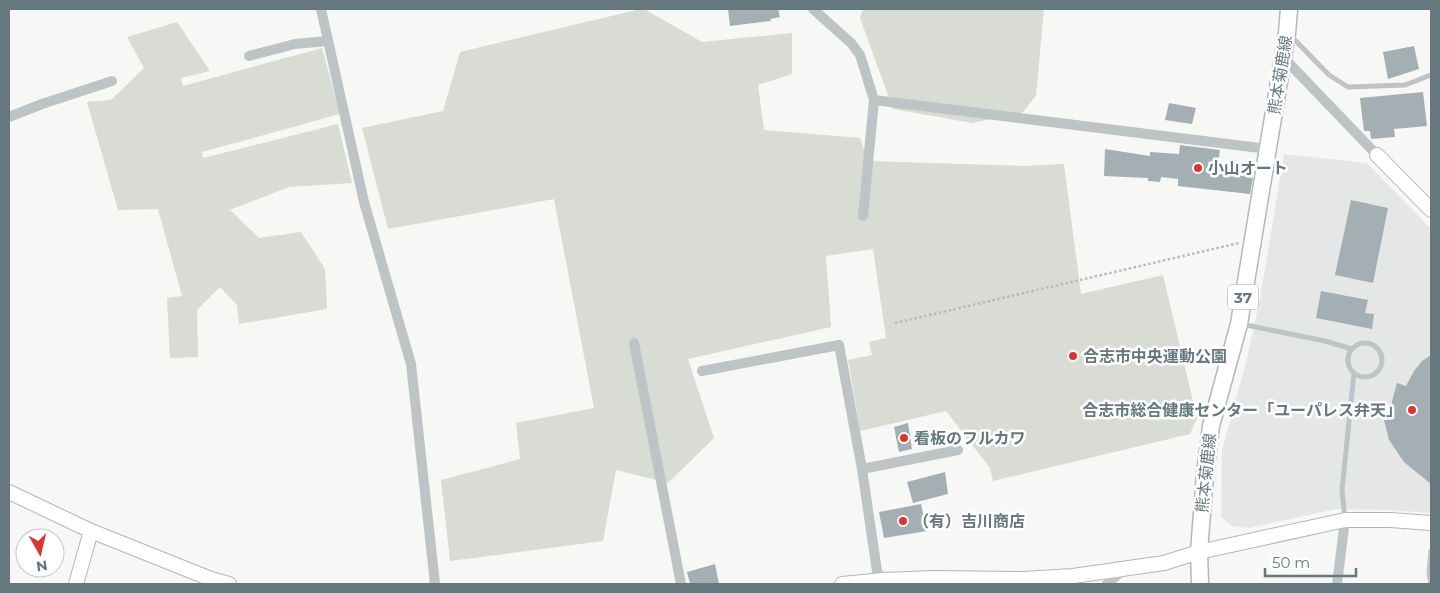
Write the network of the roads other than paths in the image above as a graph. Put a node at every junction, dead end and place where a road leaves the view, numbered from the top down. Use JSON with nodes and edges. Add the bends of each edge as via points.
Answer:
{"nodes":[{"id":1,"x":322,"y":9,"type":"edge"},
{"id":2,"x":1289,"y":9,"type":"edge"},
{"id":3,"x":814,"y":10,"type":"edge"},
{"id":4,"x":1287,"y":32,"type":"junction"},
{"id":5,"x":328,"y":41,"type":"junction"},
{"id":6,"x":249,"y":56,"type":"dead end"},
{"id":7,"x":1282,"y":56,"type":"junction"},
{"id":8,"x":1431,"y":75,"type":"edge"},
{"id":9,"x":112,"y":82,"type":"dead end"},
{"id":10,"x":874,"y":100,"type":"junction"},
{"id":11,"x":9,"y":117,"type":"edge"},
{"id":12,"x":1268,"y":149,"type":"junction"},
{"id":13,"x":1377,"y":155,"type":"joint"},
{"id":14,"x":1431,"y":210,"type":"edge"},
{"id":15,"x":863,"y":216,"type":"dead end"},
{"id":16,"x":1239,"y":324,"type":"junction"},
{"id":17,"x":634,"y":343,"type":"dead end"},
{"id":18,"x":1352,"y":349,"type":"junction"},
{"id":19,"x":702,"y":371,"type":"dead end"},
{"id":20,"x":1354,"y":373,"type":"junction"},
{"id":21,"x":958,"y":450,"type":"dead end"},
{"id":22,"x":862,"y":469,"type":"junction"},
{"id":23,"x":9,"y":492,"type":"edge"},
{"id":24,"x":1345,"y":520,"type":"junction"},
{"id":25,"x":1431,"y":523,"type":"edge"},
{"id":26,"x":91,"y":531,"type":"junction"},
{"id":27,"x":1199,"y":552,"type":"junction"},
{"id":28,"x":1431,"y":552,"type":"edge"},
{"id":29,"x":1431,"y":565,"type":"edge"},
{"id":30,"x":1124,"y":569,"type":"junction"},
{"id":31,"x":884,"y":582,"type":"edge"},
{"id":32,"x":76,"y":584,"type":"edge"},
{"id":33,"x":229,"y":584,"type":"edge"},
{"id":34,"x":435,"y":584,"type":"edge"},
{"id":35,"x":681,"y":584,"type":"edge"},
{"id":36,"x":842,"y":584,"type":"edge"},
{"id":37,"x":1107,"y":584,"type":"edge"},
{"id":38,"x":1200,"y":584,"type":"edge"},
{"id":39,"x":1337,"y":584,"type":"edge"},
{"id":40,"x":1430,"y":584,"type":"edge"}],
"edges":[{"from":1,"to":5,"type":"street"},
{"from":2,"to":4,"type":"main road","name":"熊本菊鹿線","number":"37"},
{"from":3,"to":10,"type":"street","via":[[860,55]]},
{"from":4,"to":7,"type":"main road","name":"熊本菊鹿線","number":"37"},
{"from":4,"to":8,"type":"lane","via":[[1329,75],[1348,87],[1405,85]]},
{"from":5,"to":6,"type":"street","via":[[295,44]]},
{"from":5,"to":34,"type":"street","via":[[364,202],[411,364]]},
{"from":7,"to":12,"type":"main road","name":"熊本菊鹿線","number":"37"},
{"from":7,"to":13,"type":"street"},
{"from":9,"to":11,"type":"street"},
{"from":10,"to":12,"type":"street"},
{"from":10,"to":15,"type":"street"},
{"from":12,"to":16,"type":"main road","name":"熊本菊鹿線","number":"37"},
{"from":13,"to":14,"type":"street"},
{"from":16,"to":18,"type":"lane"},
{"from":16,"to":27,"type":"main road","name":"熊本菊鹿線","number":"37","via":[[1211,426]]},
{"from":17,"to":35,"type":"street"},
{"from":18,"to":20,"type":"lane","via":[[1348,366]]},
{"from":18,"to":20,"type":"lane","via":[[1361,344],[1371,344],[1379,350],[1382,359],[1380,369],[1372,376]]},
{"from":19,"to":22,"type":"street","via":[[839,345]]},
{"from":20,"to":24,"type":"lane","via":[[1342,490]]},
{"from":21,"to":22,"type":"street"},
{"from":22,"to":31,"type":"street","via":[[877,571]]},
{"from":23,"to":26,"type":"street"},
{"from":24,"to":25,"type":"street"},
{"from":24,"to":27,"type":"street"},
{"from":24,"to":39,"type":"street"},
{"from":26,"to":32,"type":"street"},
{"from":26,"to":33,"type":"street"},
{"from":27,"to":30,"type":"street","via":[[1164,563]]},
{"from":27,"to":38,"type":"main road","name":"熊本菊鹿線","number":"37"},
{"from":28,"to":29,"type":"lane"},
{"from":29,"to":40,"type":"lane"},
{"from":30,"to":31,"type":"street","via":[[1023,579],[934,578]]},
{"from":30,"to":37,"type":"street"},
{"from":31,"to":36,"type":"street"}]}
